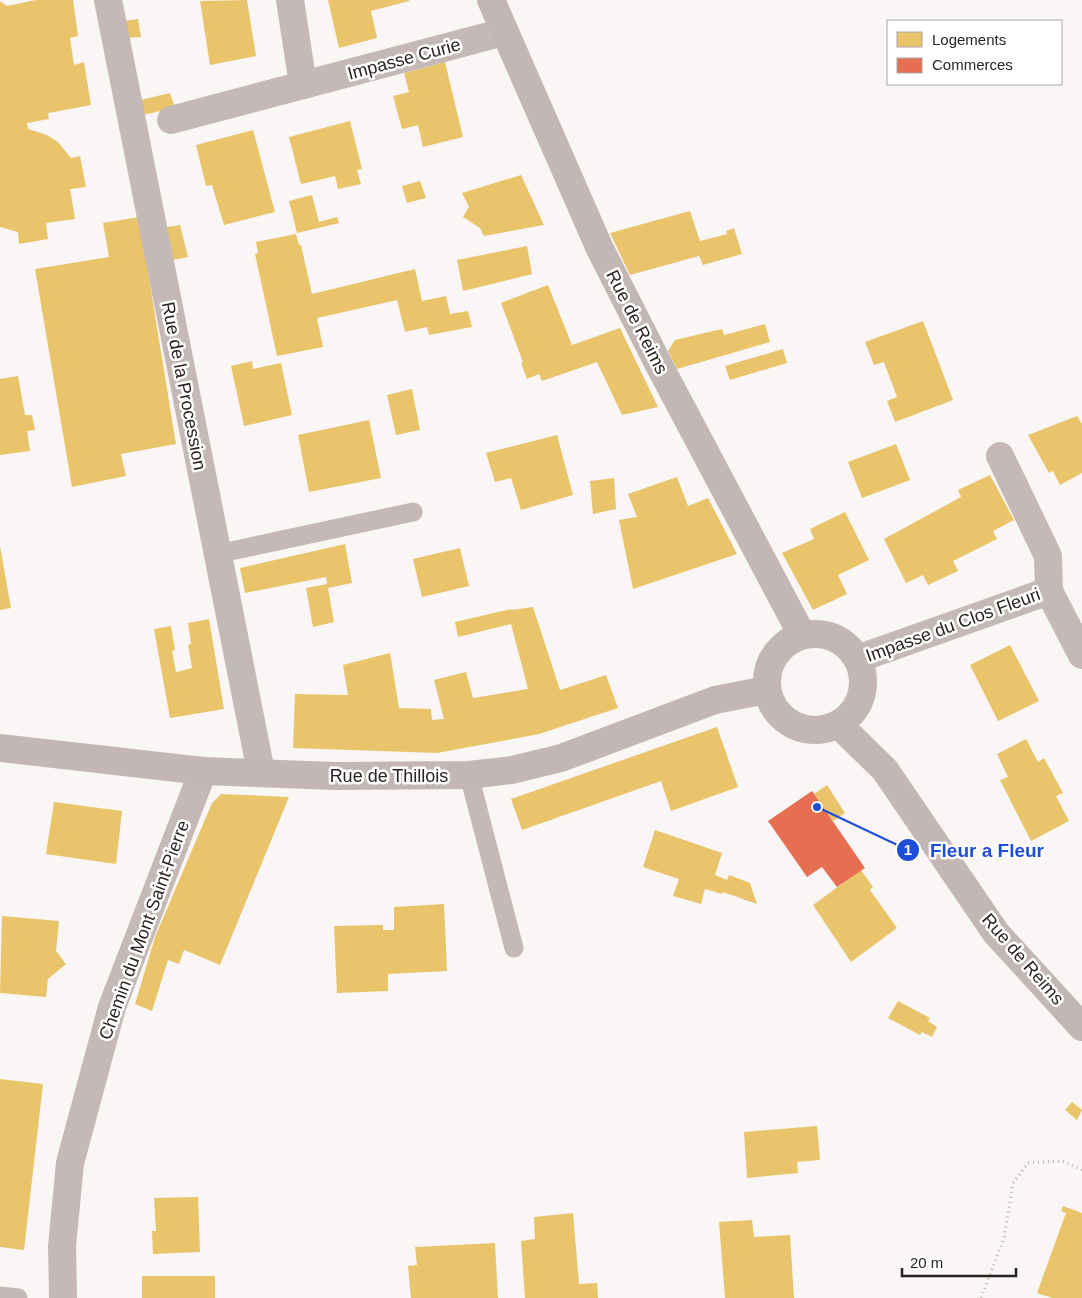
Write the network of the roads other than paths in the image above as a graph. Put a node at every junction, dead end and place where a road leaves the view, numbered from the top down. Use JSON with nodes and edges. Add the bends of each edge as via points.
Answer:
{"nodes":[{"id":1,"x":108,"y":0,"type":"edge"},
{"id":2,"x":290,"y":0,"type":"edge"},
{"id":3,"x":491,"y":0,"type":"edge"},
{"id":4,"x":504,"y":32,"type":"junction"},
{"id":5,"x":304,"y":85,"type":"junction"},
{"id":6,"x":171,"y":120,"type":"dead end"},
{"id":7,"x":1000,"y":456,"type":"dead end"},
{"id":8,"x":413,"y":512,"type":"dead end"},
{"id":9,"x":217,"y":554,"type":"junction"},
{"id":10,"x":1048,"y":591,"type":"junction"},
{"id":11,"x":802,"y":635,"type":"junction"},
{"id":12,"x":1082,"y":655,"type":"edge"},
{"id":13,"x":858,"y":659,"type":"junction"},
{"id":14,"x":767,"y":690,"type":"junction"},
{"id":15,"x":838,"y":724,"type":"junction"},
{"id":16,"x":0,"y":748,"type":"edge"},
{"id":17,"x":203,"y":771,"type":"junction"},
{"id":18,"x":261,"y":772,"type":"junction"},
{"id":19,"x":469,"y":775,"type":"junction"},
{"id":20,"x":514,"y":948,"type":"dead end"},
{"id":21,"x":1082,"y":1027,"type":"edge"},
{"id":22,"x":0,"y":1296,"type":"edge"},
{"id":23,"x":18,"y":1298,"type":"edge"},
{"id":24,"x":63,"y":1298,"type":"edge"}],
"edges":[{"from":1,"to":9,"type":"street","name":"Rue de la Procession"},
{"from":2,"to":5,"type":"street"},
{"from":3,"to":4,"type":"street","name":"Rue de Reims"},
{"from":4,"to":5,"type":"street","name":"Impasse Curie"},
{"from":4,"to":11,"type":"street","name":"Rue de Reims","via":[[600,249]]},
{"from":5,"to":6,"type":"street","name":"Impasse Curie"},
{"from":7,"to":10,"type":"street","name":"Impasse du Clos Fleuri","via":[[1048,556]]},
{"from":8,"to":9,"type":"lane"},
{"from":9,"to":18,"type":"street","name":"Rue de la Procession"},
{"from":10,"to":12,"type":"street","name":"Impasse du Clos Fleuri"},
{"from":10,"to":13,"type":"street","name":"Impasse du Clos Fleuri"},
{"from":11,"to":13,"type":"street","via":[[827,635],[839,640]]},
{"from":11,"to":14,"type":"street","via":[[786,643],[774,656],[767,672]]},
{"from":13,"to":15,"type":"street","via":[[863,688],[850,716]]},
{"from":14,"to":15,"type":"street","via":[[771,704],[793,725],[823,730]]},
{"from":14,"to":19,"type":"street","name":"Rue de Thillois","via":[[715,700],[561,758],[512,770]]},
{"from":15,"to":21,"type":"street","name":"Rue de Reims","via":[[885,770],[996,933]]},
{"from":16,"to":17,"type":"street","name":"Rue de Thillois"},
{"from":17,"to":18,"type":"street","name":"Rue de Thillois"},
{"from":17,"to":24,"type":"street","name":"Chemin du Mont Saint-Pierre","via":[[112,1007],[70,1163],[62,1246]]},
{"from":18,"to":19,"type":"street","name":"Rue de Thillois","via":[[362,776]]},
{"from":19,"to":20,"type":"lane"},
{"from":22,"to":23,"type":"lane"}]}
